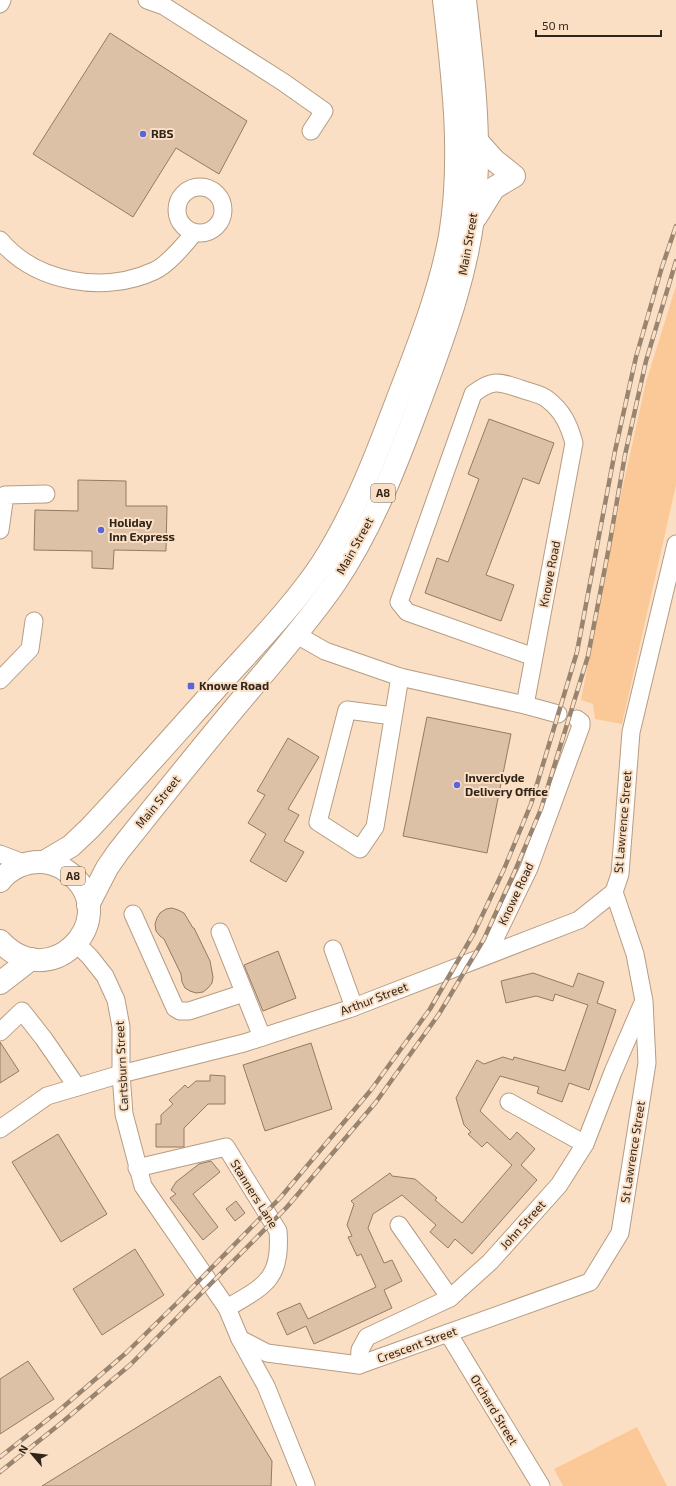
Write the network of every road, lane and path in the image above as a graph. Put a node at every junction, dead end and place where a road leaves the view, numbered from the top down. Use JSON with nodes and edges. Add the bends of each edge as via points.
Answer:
{"nodes":[{"id":1,"x":2,"y":0,"type":"edge"},
{"id":2,"x":147,"y":0,"type":"edge"},
{"id":3,"x":444,"y":0,"type":"edge"},
{"id":4,"x":465,"y":0,"type":"edge"},
{"id":5,"x":0,"y":4,"type":"edge"},
{"id":6,"x":311,"y":131,"type":"dead end"},
{"id":7,"x":478,"y":142,"type":"junction"},
{"id":8,"x":472,"y":224,"type":"junction"},
{"id":9,"x":194,"y":234,"type":"dead end"},
{"id":10,"x":0,"y":240,"type":"edge"},
{"id":11,"x":46,"y":494,"type":"dead end"},
{"id":12,"x":0,"y":530,"type":"edge"},
{"id":13,"x":676,"y":544,"type":"edge"},
{"id":14,"x":34,"y":621,"type":"dead end"},
{"id":15,"x":297,"y":635,"type":"junction"},
{"id":16,"x":534,"y":657,"type":"junction"},
{"id":17,"x":400,"y":677,"type":"junction"},
{"id":18,"x":0,"y":680,"type":"edge"},
{"id":19,"x":525,"y":705,"type":"junction"},
{"id":20,"x":558,"y":714,"type":"dead end"},
{"id":21,"x":393,"y":716,"type":"junction"},
{"id":22,"x":577,"y":720,"type":"dead end"},
{"id":23,"x":0,"y":854,"type":"edge"},
{"id":24,"x":35,"y":863,"type":"junction"},
{"id":25,"x":0,"y":881,"type":"edge"},
{"id":26,"x":614,"y":892,"type":"junction"},
{"id":27,"x":88,"y":905,"type":"junction"},
{"id":28,"x":133,"y":914,"type":"dead end"},
{"id":29,"x":220,"y":932,"type":"dead end"},
{"id":30,"x":0,"y":941,"type":"edge"},
{"id":31,"x":76,"y":943,"type":"junction"},
{"id":32,"x":333,"y":949,"type":"dead end"},
{"id":33,"x":487,"y":955,"type":"junction"},
{"id":34,"x":31,"y":959,"type":"junction"},
{"id":35,"x":0,"y":983,"type":"edge"},
{"id":36,"x":244,"y":993,"type":"junction"},
{"id":37,"x":644,"y":1001,"type":"junction"},
{"id":38,"x":354,"y":1007,"type":"junction"},
{"id":39,"x":0,"y":1032,"type":"edge"},
{"id":40,"x":262,"y":1037,"type":"junction"},
{"id":41,"x":121,"y":1074,"type":"junction"},
{"id":42,"x":77,"y":1087,"type":"junction"},
{"id":43,"x":509,"y":1102,"type":"dead end"},
{"id":44,"x":0,"y":1129,"type":"edge"},
{"id":45,"x":585,"y":1144,"type":"junction"},
{"id":46,"x":137,"y":1168,"type":"junction"},
{"id":47,"x":399,"y":1225,"type":"dead end"},
{"id":48,"x":590,"y":1282,"type":"joint"},
{"id":49,"x":450,"y":1298,"type":"junction"},
{"id":50,"x":227,"y":1308,"type":"junction"},
{"id":51,"x":448,"y":1333,"type":"junction"},
{"id":52,"x":240,"y":1339,"type":"junction"},
{"id":53,"x":360,"y":1365,"type":"junction"},
{"id":54,"x":306,"y":1485,"type":"dead end"},
{"id":55,"x":541,"y":1486,"type":"edge"}],
"edges":[{"from":1,"to":5,"type":"street"},
{"from":2,"to":6,"type":"street","via":[[164,6],[324,111]]},
{"from":3,"to":24,"type":"highway","name":"Main Street","number":"A8","via":[[456,118],[456,178],[450,236],[427,323],[365,483],[322,563],[287,609],[90,828],[70,846]]},
{"from":4,"to":7,"type":"highway","name":"Main Street","number":"A8"},
{"from":7,"to":8,"type":"highway","name":"Main Street","number":"A8"},
{"from":7,"to":8,"type":"highway","via":[[494,160],[514,176],[494,188]]},
{"from":8,"to":15,"type":"highway","name":"Main Street","number":"A8","via":[[462,276],[451,314],[389,480],[351,557]]},
{"from":9,"to":10,"type":"street","via":[[179,251],[156,270],[129,280],[99,284],[61,278],[34,268],[9,251]]},
{"from":11,"to":12,"type":"street","via":[[5,495]]},
{"from":13,"to":26,"type":"street","name":"St Lawrence Street","via":[[631,732],[620,874]]},
{"from":14,"to":18,"type":"street","via":[[30,649]]},
{"from":15,"to":17,"type":"street","via":[[325,651]]},
{"from":15,"to":27,"type":"highway","name":"Main Street","number":"A8","via":[[118,852]]},
{"from":16,"to":16,"type":"street","name":"Knowe Road","via":[[574,443],[569,424],[547,398],[500,382],[482,387],[473,394],[400,602],[407,612]]},
{"from":16,"to":19,"type":"street","name":"Knowe Road"},
{"from":17,"to":19,"type":"street"},
{"from":17,"to":21,"type":"street"},
{"from":19,"to":20,"type":"street"},
{"from":21,"to":21,"type":"street","via":[[347,710],[318,822],[360,849],[375,827]]},
{"from":22,"to":33,"type":"street","name":"Knowe Road","via":[[580,726],[529,868]]},
{"from":23,"to":24,"type":"street"},
{"from":24,"to":25,"type":"highway","number":"A8","via":[[17,867]]},
{"from":24,"to":27,"type":"highway","number":"A8","via":[[54,864],[70,873],[82,887]]},
{"from":26,"to":33,"type":"street","name":"Arthur Street","via":[[579,920]]},
{"from":26,"to":37,"type":"street","name":"St Lawrence Street","via":[[635,954]]},
{"from":27,"to":31,"type":"highway","number":"A8","via":[[84,932]]},
{"from":28,"to":36,"type":"street","via":[[175,1008],[189,1011]]},
{"from":29,"to":36,"type":"street"},
{"from":30,"to":34,"type":"highway","number":"A8","via":[[14,953]]},
{"from":31,"to":34,"type":"highway","number":"A8","via":[[58,956]]},
{"from":31,"to":41,"type":"street","name":"Cartsburn Street","via":[[105,976],[116,1000],[121,1028]]},
{"from":32,"to":38,"type":"street"},
{"from":33,"to":38,"type":"street","name":"Arthur Street"},
{"from":34,"to":35,"type":"highway"},
{"from":36,"to":40,"type":"street"},
{"from":37,"to":45,"type":"street","name":"John Street"},
{"from":37,"to":48,"type":"street","name":"St Lawrence Street","via":[[647,1063],[620,1233]]},
{"from":38,"to":40,"type":"street","name":"Arthur Street"},
{"from":39,"to":42,"type":"street","via":[[22,1011]]},
{"from":40,"to":41,"type":"street","name":"Arthur Street"},
{"from":41,"to":42,"type":"street","name":"Arthur Street"},
{"from":41,"to":46,"type":"street","name":"Cartsburn Street","via":[[124,1114]]},
{"from":42,"to":44,"type":"street","name":"Arthur Street","via":[[47,1096]]},
{"from":43,"to":45,"type":"street"},
{"from":45,"to":49,"type":"street","name":"John Street","via":[[559,1185],[490,1262]]},
{"from":46,"to":50,"type":"street","name":"Cartsburn Street","via":[[143,1186]]},
{"from":46,"to":50,"type":"street","name":"Stanners Lane","via":[[226,1147],[278,1231],[279,1246],[272,1275],[261,1287]]},
{"from":47,"to":49,"type":"street"},
{"from":48,"to":51,"type":"street","name":"Crescent Street"},
{"from":49,"to":53,"type":"street","name":"John Street","via":[[366,1337],[360,1350]]},
{"from":50,"to":52,"type":"street","name":"Cartsburn Street"},
{"from":51,"to":53,"type":"street","name":"Crescent Street"},
{"from":51,"to":55,"type":"street","name":"Orchard Street"},
{"from":52,"to":53,"type":"street","name":"Crescent Street","via":[[267,1353]]},
{"from":52,"to":54,"type":"street","name":"Cartsburn Street","via":[[266,1386]]}]}
